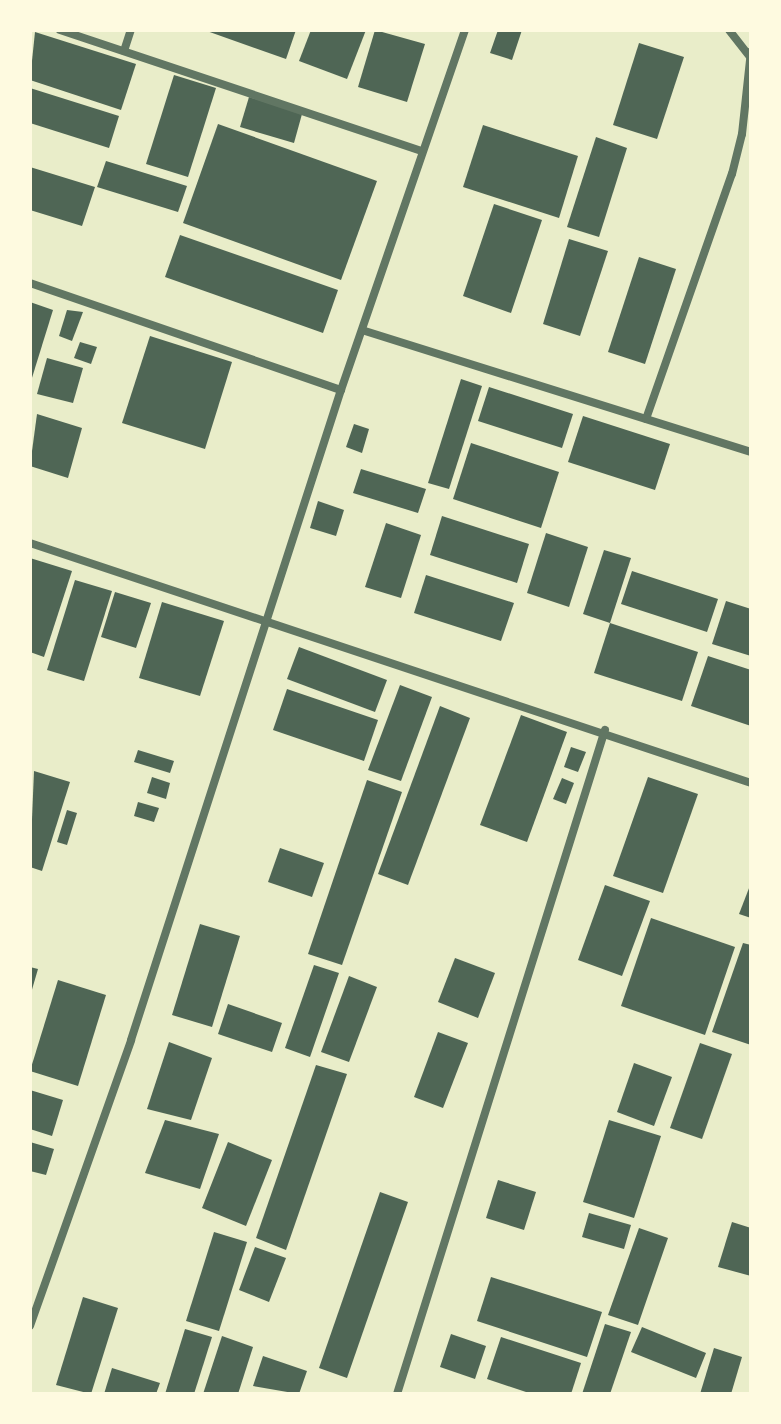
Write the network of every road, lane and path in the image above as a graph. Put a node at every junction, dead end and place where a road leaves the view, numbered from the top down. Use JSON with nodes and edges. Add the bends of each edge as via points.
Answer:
{"nodes":[{"id":1,"x":60,"y":30,"type":"edge"},
{"id":2,"x":131,"y":30,"type":"edge"},
{"id":3,"x":465,"y":30,"type":"edge"},
{"id":4,"x":729,"y":30,"type":"edge"},
{"id":5,"x":124,"y":51,"type":"junction"},
{"id":6,"x":750,"y":54,"type":"edge"},
{"id":7,"x":422,"y":151,"type":"junction"},
{"id":8,"x":30,"y":283,"type":"edge"},
{"id":9,"x":365,"y":331,"type":"junction"},
{"id":10,"x":341,"y":390,"type":"junction"},
{"id":11,"x":646,"y":419,"type":"junction"},
{"id":12,"x":751,"y":452,"type":"edge"},
{"id":13,"x":30,"y":543,"type":"edge"},
{"id":14,"x":266,"y":620,"type":"junction"},
{"id":15,"x":605,"y":730,"type":"junction"},
{"id":16,"x":751,"y":783,"type":"edge"},
{"id":17,"x":30,"y":1326,"type":"edge"},
{"id":18,"x":397,"y":1394,"type":"edge"}],
"edges":[{"from":1,"to":5,"type":"street"},
{"from":2,"to":5,"type":"street"},
{"from":3,"to":7,"type":"street"},
{"from":4,"to":6,"type":"street"},
{"from":5,"to":7,"type":"street"},
{"from":6,"to":11,"type":"street","via":[[732,174]]},
{"from":7,"to":9,"type":"street"},
{"from":8,"to":10,"type":"street"},
{"from":9,"to":10,"type":"street"},
{"from":9,"to":11,"type":"street"},
{"from":10,"to":14,"type":"street"},
{"from":11,"to":12,"type":"street"},
{"from":13,"to":14,"type":"street"},
{"from":14,"to":15,"type":"street"},
{"from":14,"to":17,"type":"street","via":[[131,1040]]},
{"from":15,"to":16,"type":"street"},
{"from":15,"to":18,"type":"street"}]}
